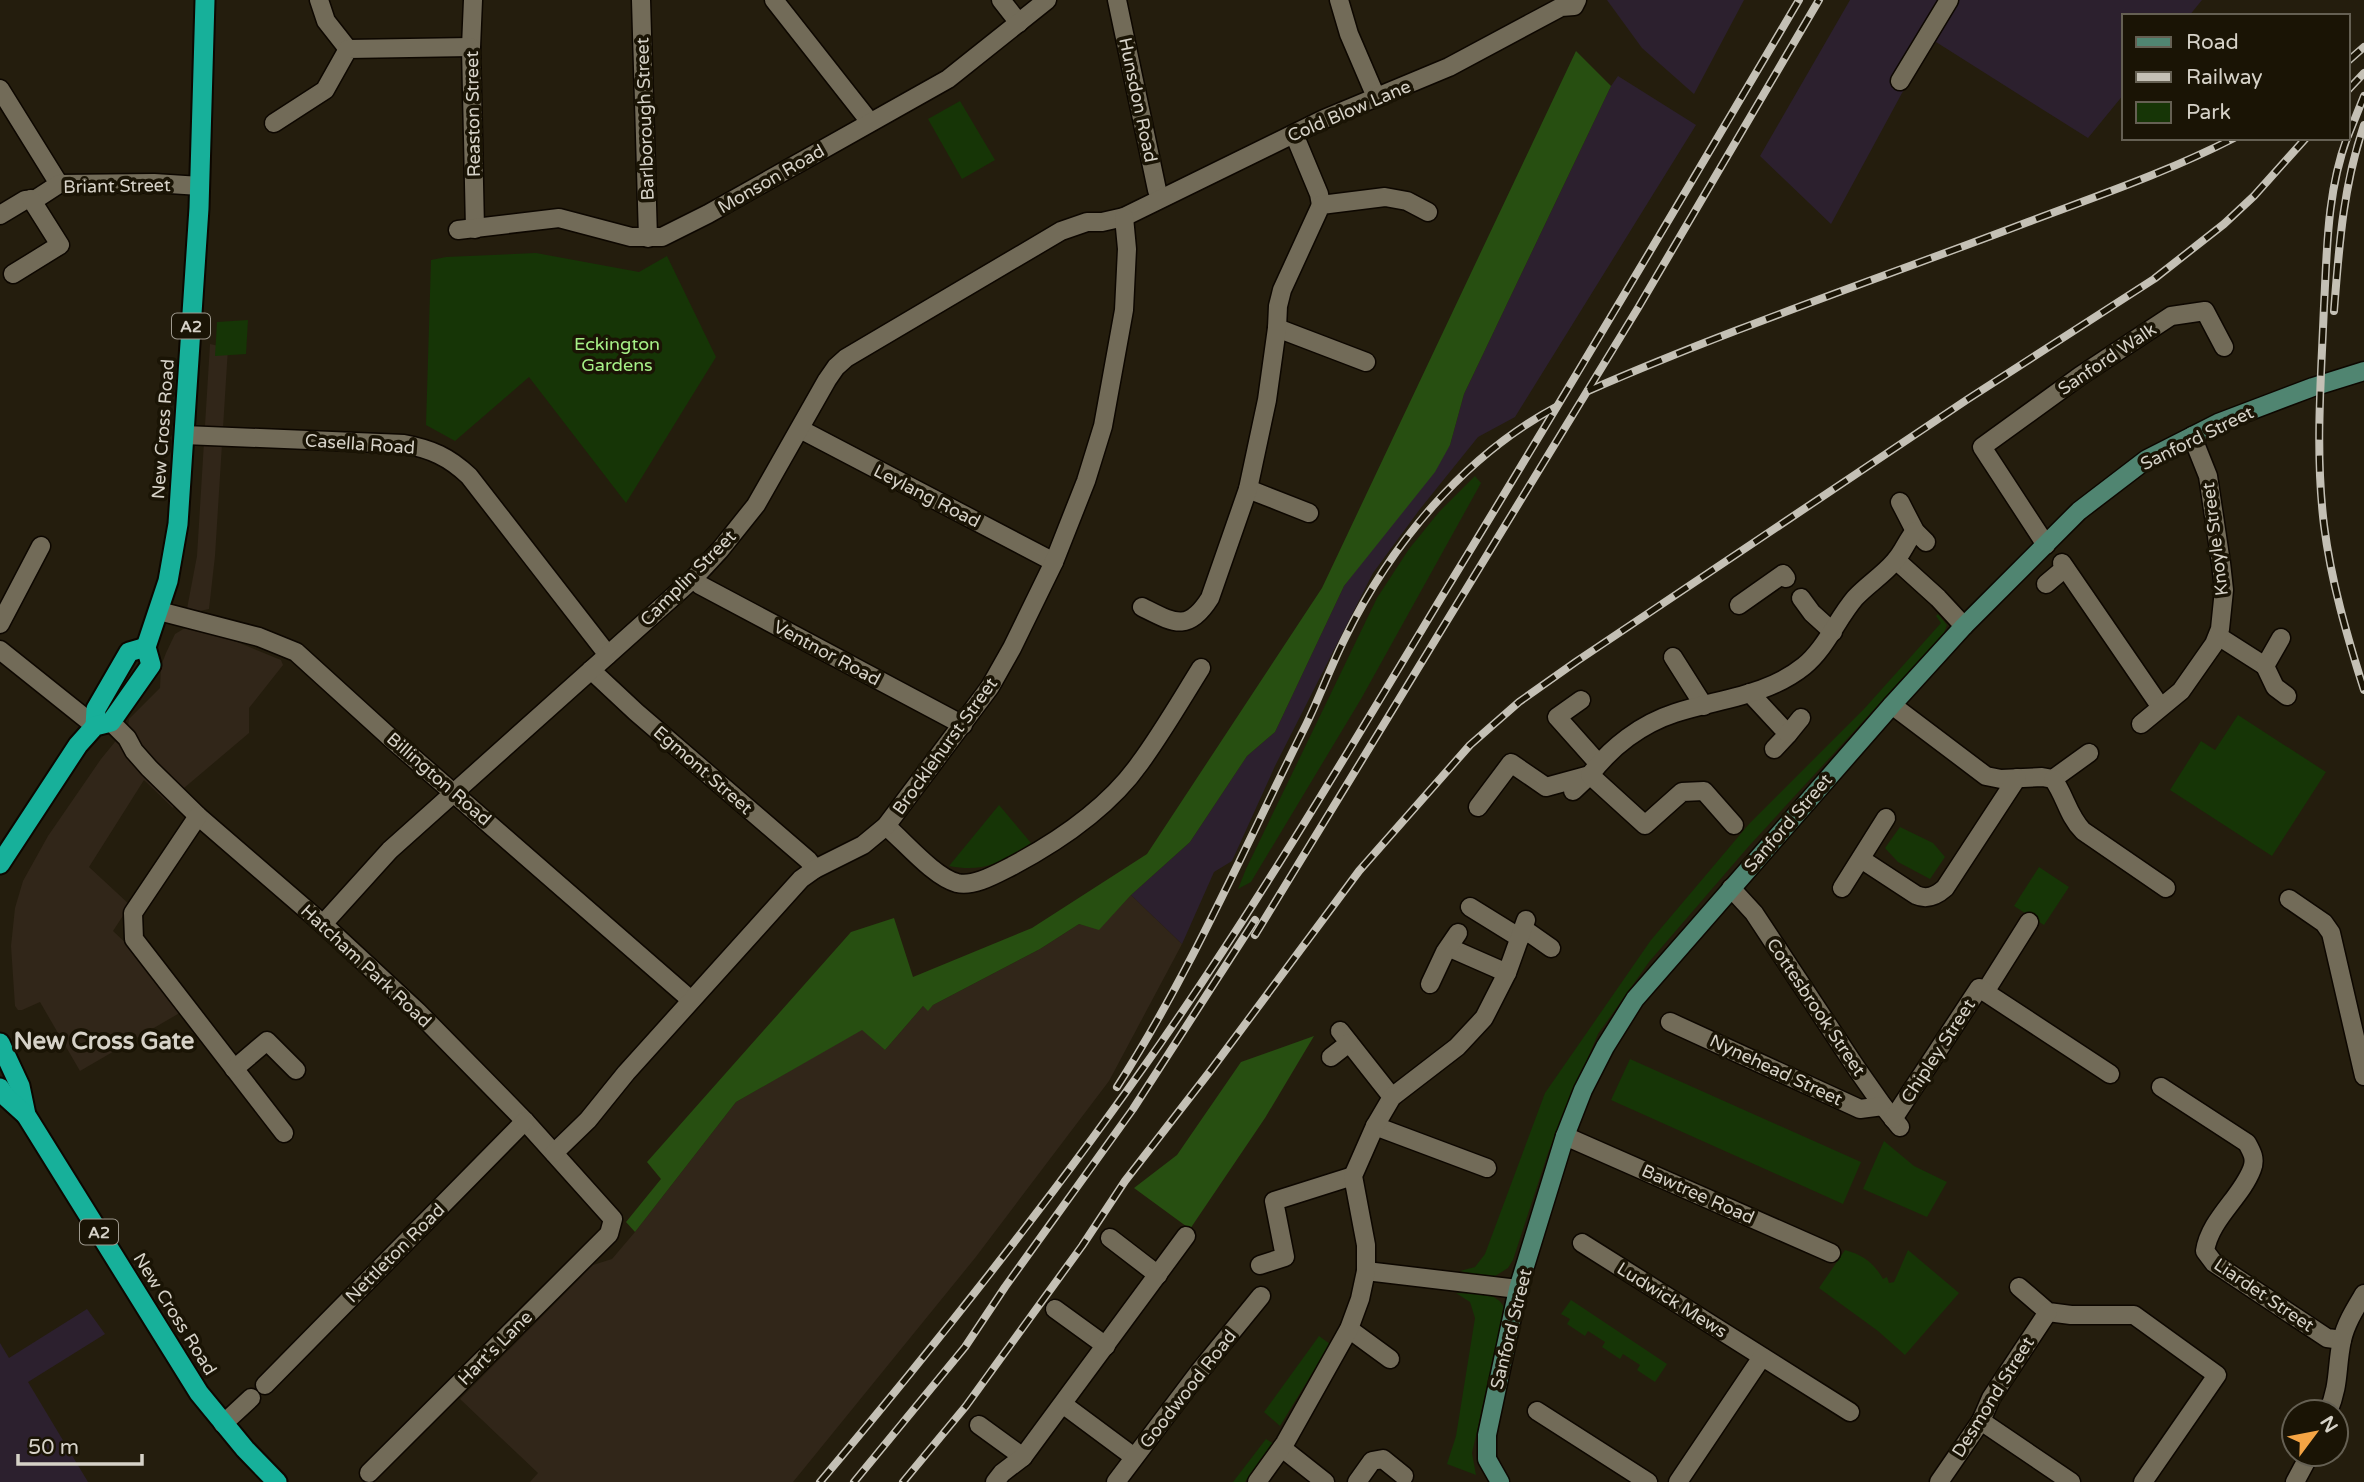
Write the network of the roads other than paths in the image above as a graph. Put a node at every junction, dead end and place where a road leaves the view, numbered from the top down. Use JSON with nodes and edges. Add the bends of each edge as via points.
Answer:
{"nodes":[{"id":1,"x":205,"y":0,"type":"edge"},
{"id":2,"x":319,"y":0,"type":"edge"},
{"id":3,"x":473,"y":0,"type":"edge"},
{"id":4,"x":641,"y":0,"type":"edge"},
{"id":5,"x":774,"y":0,"type":"edge"},
{"id":6,"x":1001,"y":0,"type":"edge"},
{"id":7,"x":1047,"y":0,"type":"edge"},
{"id":8,"x":1117,"y":0,"type":"edge"},
{"id":9,"x":1339,"y":0,"type":"edge"},
{"id":10,"x":1950,"y":0,"type":"edge"},
{"id":11,"x":1576,"y":3,"type":"edge"},
{"id":12,"x":1019,"y":23,"type":"junction"},
{"id":13,"x":471,"y":47,"type":"junction"},
{"id":14,"x":348,"y":49,"type":"junction"},
{"id":15,"x":1900,"y":80,"type":"dead end"},
{"id":16,"x":0,"y":89,"type":"edge"},
{"id":17,"x":1376,"y":97,"type":"junction"},
{"id":18,"x":870,"y":122,"type":"junction"},
{"id":19,"x":274,"y":123,"type":"dead end"},
{"id":20,"x":1294,"y":134,"type":"junction"},
{"id":21,"x":60,"y":184,"type":"junction"},
{"id":22,"x":200,"y":186,"type":"junction"},
{"id":23,"x":1161,"y":198,"type":"junction"},
{"id":24,"x":31,"y":199,"type":"junction"},
{"id":25,"x":1321,"y":205,"type":"junction"},
{"id":26,"x":1428,"y":212,"type":"dead end"},
{"id":27,"x":0,"y":215,"type":"edge"},
{"id":28,"x":1124,"y":217,"type":"junction"},
{"id":29,"x":467,"y":229,"type":"joint"},
{"id":30,"x":648,"y":238,"type":"junction"},
{"id":31,"x":13,"y":274,"type":"dead end"},
{"id":32,"x":1277,"y":328,"type":"junction"},
{"id":33,"x":2224,"y":347,"type":"dead end"},
{"id":34,"x":1366,"y":362,"type":"dead end"},
{"id":35,"x":2364,"y":371,"type":"edge"},
{"id":36,"x":800,"y":429,"type":"junction"},
{"id":37,"x":184,"y":435,"type":"junction"},
{"id":38,"x":2192,"y":436,"type":"junction"},
{"id":39,"x":1248,"y":489,"type":"junction"},
{"id":40,"x":1900,"y":502,"type":"dead end"},
{"id":41,"x":1309,"y":513,"type":"dead end"},
{"id":42,"x":2046,"y":545,"type":"junction"},
{"id":43,"x":41,"y":546,"type":"dead end"},
{"id":44,"x":1896,"y":561,"type":"junction"},
{"id":45,"x":1054,"y":562,"type":"junction"},
{"id":46,"x":694,"y":578,"type":"junction"},
{"id":47,"x":1786,"y":578,"type":"dead end"},
{"id":48,"x":2046,"y":584,"type":"dead end"},
{"id":49,"x":1801,"y":598,"type":"dead end"},
{"id":50,"x":1739,"y":605,"type":"dead end"},
{"id":51,"x":1142,"y":607,"type":"dead end"},
{"id":52,"x":159,"y":611,"type":"junction"},
{"id":53,"x":0,"y":624,"type":"edge"},
{"id":54,"x":1964,"y":626,"type":"junction"},
{"id":55,"x":1833,"y":632,"type":"junction"},
{"id":56,"x":2218,"y":636,"type":"junction"},
{"id":57,"x":2281,"y":638,"type":"dead end"},
{"id":58,"x":0,"y":650,"type":"edge"},
{"id":59,"x":608,"y":655,"type":"junction"},
{"id":60,"x":1672,"y":656,"type":"dead end"},
{"id":61,"x":2265,"y":666,"type":"junction"},
{"id":62,"x":1201,"y":668,"type":"dead end"},
{"id":63,"x":591,"y":670,"type":"junction"},
{"id":64,"x":1750,"y":693,"type":"junction"},
{"id":65,"x":2287,"y":696,"type":"dead end"},
{"id":66,"x":1581,"y":700,"type":"dead end"},
{"id":67,"x":1892,"y":705,"type":"junction"},
{"id":68,"x":1704,"y":706,"type":"junction"},
{"id":69,"x":2160,"y":706,"type":"junction"},
{"id":70,"x":1801,"y":718,"type":"dead end"},
{"id":71,"x":103,"y":724,"type":"junction"},
{"id":72,"x":2141,"y":724,"type":"dead end"},
{"id":73,"x":963,"y":725,"type":"junction"},
{"id":74,"x":1788,"y":734,"type":"junction"},
{"id":75,"x":1774,"y":749,"type":"dead end"},
{"id":76,"x":2089,"y":753,"type":"dead end"},
{"id":77,"x":1594,"y":769,"type":"junction"},
{"id":78,"x":2017,"y":778,"type":"junction"},
{"id":79,"x":2053,"y":779,"type":"junction"},
{"id":80,"x":1573,"y":791,"type":"dead end"},
{"id":81,"x":455,"y":792,"type":"junction"},
{"id":82,"x":1478,"y":807,"type":"dead end"},
{"id":83,"x":198,"y":816,"type":"junction"},
{"id":84,"x":1886,"y":818,"type":"dead end"},
{"id":85,"x":1645,"y":825,"type":"junction"},
{"id":86,"x":1734,"y":825,"type":"dead end"},
{"id":87,"x":886,"y":826,"type":"junction"},
{"id":88,"x":1634,"y":840,"type":"dead end"},
{"id":89,"x":1861,"y":859,"type":"junction"},
{"id":90,"x":0,"y":864,"type":"edge"},
{"id":91,"x":815,"y":869,"type":"junction"},
{"id":92,"x":1731,"y":888,"type":"junction"},
{"id":93,"x":1842,"y":888,"type":"dead end"},
{"id":94,"x":2166,"y":888,"type":"dead end"},
{"id":95,"x":2289,"y":899,"type":"dead end"},
{"id":96,"x":1470,"y":907,"type":"dead end"},
{"id":97,"x":2029,"y":922,"type":"dead end"},
{"id":98,"x":323,"y":924,"type":"junction"},
{"id":99,"x":1523,"y":929,"type":"junction"},
{"id":100,"x":1551,"y":948,"type":"dead end"},
{"id":101,"x":1507,"y":973,"type":"junction"},
{"id":102,"x":1430,"y":984,"type":"dead end"},
{"id":103,"x":1985,"y":992,"type":"junction"},
{"id":104,"x":691,"y":1000,"type":"junction"},
{"id":105,"x":1671,"y":1022,"type":"dead end"},
{"id":106,"x":0,"y":1044,"type":"edge"},
{"id":107,"x":1331,"y":1057,"type":"dead end"},
{"id":108,"x":234,"y":1069,"type":"junction"},
{"id":109,"x":296,"y":1070,"type":"dead end"},
{"id":110,"x":2110,"y":1074,"type":"dead end"},
{"id":111,"x":2364,"y":1076,"type":"edge"},
{"id":112,"x":2161,"y":1087,"type":"dead end"},
{"id":113,"x":0,"y":1088,"type":"edge"},
{"id":114,"x":1392,"y":1097,"type":"junction"},
{"id":115,"x":26,"y":1115,"type":"junction"},
{"id":116,"x":1892,"y":1118,"type":"junction"},
{"id":117,"x":525,"y":1121,"type":"junction"},
{"id":118,"x":1375,"y":1126,"type":"junction"},
{"id":119,"x":284,"y":1133,"type":"dead end"},
{"id":120,"x":1565,"y":1136,"type":"junction"},
{"id":121,"x":554,"y":1153,"type":"junction"},
{"id":122,"x":1487,"y":1168,"type":"dead end"},
{"id":123,"x":1353,"y":1176,"type":"junction"},
{"id":124,"x":613,"y":1219,"type":"joint"},
{"id":125,"x":1186,"y":1236,"type":"dead end"},
{"id":126,"x":1110,"y":1238,"type":"dead end"},
{"id":127,"x":1582,"y":1243,"type":"dead end"},
{"id":128,"x":1831,"y":1253,"type":"dead end"},
{"id":129,"x":1259,"y":1265,"type":"dead end"},
{"id":130,"x":1366,"y":1271,"type":"junction"},
{"id":131,"x":1158,"y":1275,"type":"junction"},
{"id":132,"x":2019,"y":1287,"type":"dead end"},
{"id":133,"x":1518,"y":1289,"type":"junction"},
{"id":134,"x":2364,"y":1294,"type":"edge"},
{"id":135,"x":1261,"y":1296,"type":"dead end"},
{"id":136,"x":1055,"y":1310,"type":"dead end"},
{"id":137,"x":2048,"y":1312,"type":"junction"},
{"id":138,"x":1349,"y":1329,"type":"junction"},
{"id":139,"x":2342,"y":1340,"type":"junction"},
{"id":140,"x":1106,"y":1346,"type":"junction"},
{"id":141,"x":1762,"y":1357,"type":"junction"},
{"id":142,"x":1390,"y":1359,"type":"dead end"},
{"id":143,"x":265,"y":1385,"type":"dead end"},
{"id":144,"x":251,"y":1398,"type":"dead end"},
{"id":145,"x":2334,"y":1398,"type":"edge"},
{"id":146,"x":1064,"y":1405,"type":"junction"},
{"id":147,"x":1537,"y":1411,"type":"dead end"},
{"id":148,"x":1850,"y":1412,"type":"dead end"},
{"id":149,"x":1980,"y":1421,"type":"junction"},
{"id":150,"x":223,"y":1424,"type":"junction"},
{"id":151,"x":979,"y":1425,"type":"dead end"},
{"id":152,"x":1282,"y":1448,"type":"junction"},
{"id":153,"x":1023,"y":1457,"type":"junction"},
{"id":154,"x":1134,"y":1457,"type":"junction"},
{"id":155,"x":369,"y":1472,"type":"dead end"},
{"id":156,"x":1404,"y":1476,"type":"dead end"},
{"id":157,"x":277,"y":1482,"type":"edge"},
{"id":158,"x":995,"y":1482,"type":"edge"},
{"id":159,"x":1116,"y":1482,"type":"edge"},
{"id":160,"x":1257,"y":1482,"type":"edge"},
{"id":161,"x":1325,"y":1482,"type":"edge"},
{"id":162,"x":1357,"y":1482,"type":"edge"},
{"id":163,"x":1500,"y":1482,"type":"edge"},
{"id":164,"x":1648,"y":1482,"type":"edge"},
{"id":165,"x":1678,"y":1482,"type":"edge"},
{"id":166,"x":1938,"y":1482,"type":"edge"},
{"id":167,"x":2071,"y":1482,"type":"edge"},
{"id":168,"x":2143,"y":1482,"type":"edge"}],
"edges":[{"from":1,"to":22,"type":"highway","name":"New Cross Road","number":"A2"},
{"from":2,"to":14,"type":"street","via":[[326,21]]},
{"from":3,"to":13,"type":"street","name":"Reaston Street"},
{"from":4,"to":30,"type":"street","name":"Barlborough Street"},
{"from":5,"to":18,"type":"street"},
{"from":6,"to":12,"type":"street"},
{"from":7,"to":12,"type":"street","name":"Monson Road"},
{"from":8,"to":23,"type":"street","name":"Hunsdon Road"},
{"from":9,"to":17,"type":"street"},
{"from":10,"to":15,"type":"street"},
{"from":11,"to":17,"type":"street","name":"Cold Blow Lane","via":[[1422,80]]},
{"from":12,"to":18,"type":"street","name":"Monson Road","via":[[948,79]]},
{"from":13,"to":14,"type":"street"},
{"from":13,"to":29,"type":"street","name":"Reaston Street"},
{"from":14,"to":19,"type":"street","via":[[325,90]]},
{"from":16,"to":21,"type":"street"},
{"from":17,"to":20,"type":"street","name":"Cold Blow Lane"},
{"from":18,"to":30,"type":"street","name":"Monson Road","via":[[685,227]]},
{"from":20,"to":23,"type":"street","name":"Cold Blow Lane"},
{"from":20,"to":25,"type":"street"},
{"from":21,"to":22,"type":"street","name":"Briant Street"},
{"from":21,"to":24,"type":"street","name":"Briant Street"},
{"from":22,"to":37,"type":"highway","name":"New Cross Road","number":"A2"},
{"from":23,"to":28,"type":"street","name":"Cold Blow Lane"},
{"from":24,"to":27,"type":"street","name":"Briant Street"},
{"from":24,"to":31,"type":"street","via":[[60,245]]},
{"from":25,"to":26,"type":"street","via":[[1385,197]]},
{"from":25,"to":32,"type":"street","via":[[1282,290]]},
{"from":28,"to":36,"type":"street","name":"Camplin Street","via":[[1061,231],[846,358],[827,380]]},
{"from":28,"to":45,"type":"street","name":"Brocklehurst Street","via":[[1124,310],[1105,414],[1086,481]]},
{"from":29,"to":30,"type":"street","name":"Monson Road","via":[[559,218]]},
{"from":32,"to":34,"type":"street"},
{"from":32,"to":39,"type":"street"},
{"from":33,"to":42,"type":"street","name":"Sanford Walk","via":[[2205,311],[2171,316],[1983,447]]},
{"from":35,"to":38,"type":"main road","name":"Sanford Street"},
{"from":36,"to":45,"type":"street","name":"Leylang Road"},
{"from":36,"to":46,"type":"street","name":"Camplin Street","via":[[756,505]]},
{"from":37,"to":52,"type":"highway","name":"New Cross Road","number":"A2","via":[[178,524]]},
{"from":37,"to":59,"type":"street","name":"Casella Road","via":[[404,444],[453,461]]},
{"from":38,"to":42,"type":"main road","name":"Sanford Street","via":[[2147,459],[2079,512]]},
{"from":38,"to":56,"type":"street","name":"Knoyle Street","via":[[2207,476],[2224,583]]},
{"from":39,"to":41,"type":"street"},
{"from":39,"to":51,"type":"street","via":[[1210,598],[1200,614],[1171,621]]},
{"from":40,"to":44,"type":"street","via":[[1917,537]]},
{"from":42,"to":54,"type":"main road","name":"Sanford Street"},
{"from":43,"to":53,"type":"street"},
{"from":44,"to":54,"type":"street"},
{"from":44,"to":55,"type":"street","via":[[1855,598]]},
{"from":45,"to":73,"type":"street","name":"Brocklehurst Street","via":[[1013,648]]},
{"from":46,"to":59,"type":"street","name":"Camplin Street"},
{"from":46,"to":73,"type":"street","name":"Ventnor Road"},
{"from":47,"to":50,"type":"street","via":[[1783,574]]},
{"from":48,"to":69,"type":"street","via":[[2064,565]]},
{"from":49,"to":55,"type":"street"},
{"from":52,"to":71,"type":"highway","name":"New Cross Road","number":"A2","via":[[146,647],[151,665]]},
{"from":52,"to":81,"type":"street","name":"Billington Road","via":[[259,637],[296,652]]},
{"from":54,"to":67,"type":"main road","name":"Sanford Street"},
{"from":55,"to":64,"type":"street","via":[[1804,665]]},
{"from":56,"to":61,"type":"street"},
{"from":56,"to":69,"type":"street","name":"Knoyle Street","via":[[2181,691]]},
{"from":57,"to":61,"type":"street"},
{"from":58,"to":71,"type":"street","name":"Hatcham Park Road","via":[[54,694]]},
{"from":59,"to":63,"type":"street","name":"Camplin Street"},
{"from":60,"to":68,"type":"street"},
{"from":61,"to":65,"type":"street","via":[[2275,687]]},
{"from":62,"to":87,"type":"street","via":[[1139,765],[1097,810],[1039,852],[995,875],[954,883]]},
{"from":63,"to":81,"type":"street","name":"Camplin Street"},
{"from":63,"to":91,"type":"street","name":"Egmont Street"},
{"from":64,"to":68,"type":"street"},
{"from":64,"to":74,"type":"street"},
{"from":66,"to":77,"type":"street","via":[[1557,717]]},
{"from":67,"to":78,"type":"street","via":[[1986,776]]},
{"from":67,"to":92,"type":"main road","name":"Sanford Street"},
{"from":68,"to":77,"type":"street","via":[[1634,732]]},
{"from":69,"to":72,"type":"street","name":"Knoyle Street"},
{"from":70,"to":74,"type":"street"},
{"from":71,"to":83,"type":"street","name":"Hatcham Park Road","via":[[127,738],[149,768]]},
{"from":71,"to":90,"type":"highway","name":"New Cross Road","number":"A2","via":[[78,745]]},
{"from":73,"to":87,"type":"street","name":"Brocklehurst Street"},
{"from":74,"to":75,"type":"street"},
{"from":76,"to":79,"type":"street"},
{"from":77,"to":80,"type":"street"},
{"from":77,"to":82,"type":"street","via":[[1546,787],[1511,763]]},
{"from":77,"to":85,"type":"street"},
{"from":78,"to":79,"type":"street"},
{"from":78,"to":89,"type":"street","via":[[1936,895],[1916,895]]},
{"from":79,"to":94,"type":"street","via":[[2083,831]]},
{"from":81,"to":98,"type":"street","name":"Camplin Street","via":[[373,866]]},
{"from":81,"to":104,"type":"street","name":"Billington Road"},
{"from":83,"to":98,"type":"street","name":"Hatcham Park Road"},
{"from":83,"to":108,"type":"street","via":[[133,914],[134,939]]},
{"from":84,"to":89,"type":"street"},
{"from":85,"to":86,"type":"street","via":[[1682,792],[1704,791]]},
{"from":85,"to":88,"type":"street"},
{"from":87,"to":91,"type":"street","name":"Brocklehurst Street","via":[[863,845]]},
{"from":89,"to":93,"type":"street"},
{"from":91,"to":104,"type":"street","name":"Brocklehurst Street"},
{"from":92,"to":116,"type":"street","name":"Cottesbrook Street","via":[[1754,913]]},
{"from":92,"to":120,"type":"main road","name":"Sanford Street","via":[[1635,999],[1583,1090]]},
{"from":95,"to":111,"type":"street","via":[[2331,933]]},
{"from":96,"to":99,"type":"street"},
{"from":97,"to":103,"type":"street","name":"Chipley Street"},
{"from":98,"to":117,"type":"street","name":"Hatcham Park Road"},
{"from":99,"to":100,"type":"street"},
{"from":99,"to":101,"type":"street"},
{"from":101,"to":102,"type":"street","via":[[1454,941]]},
{"from":101,"to":114,"type":"street","via":[[1484,1018],[1457,1047]]},
{"from":103,"to":110,"type":"street","name":"Chipley Street"},
{"from":103,"to":116,"type":"street","name":"Chipley Street","via":[[1979,988]]},
{"from":104,"to":121,"type":"street","name":"Brocklehurst Street"},
{"from":105,"to":116,"type":"street","name":"Nynehead Street","via":[[1860,1109]]},
{"from":106,"to":115,"type":"highway","name":"New Cross Road","number":"A2","via":[[20,1086]]},
{"from":107,"to":114,"type":"street","via":[[1344,1037]]},
{"from":108,"to":109,"type":"street","via":[[267,1041]]},
{"from":108,"to":119,"type":"street"},
{"from":112,"to":139,"type":"street","name":"Liardet Street","via":[[2247,1143],[2254,1155],[2253,1168],[2207,1238],[2205,1251],[2214,1263],[2327,1338]]},
{"from":113,"to":115,"type":"highway"},
{"from":114,"to":118,"type":"street"},
{"from":115,"to":150,"type":"highway","name":"New Cross Road","number":"A2","via":[[169,1347]]},
{"from":117,"to":121,"type":"street","name":"Hatcham Park Road"},
{"from":117,"to":143,"type":"street","name":"Nettleton Road"},
{"from":118,"to":122,"type":"street"},
{"from":118,"to":123,"type":"street"},
{"from":120,"to":128,"type":"street","name":"Bawtree Road"},
{"from":120,"to":133,"type":"main road","name":"Sanford Street"},
{"from":121,"to":124,"type":"street","name":"Hatcham Park Road"},
{"from":123,"to":129,"type":"street","via":[[1274,1201],[1285,1257]]},
{"from":123,"to":130,"type":"street","via":[[1366,1245]]},
{"from":124,"to":155,"type":"street","name":"Hart's Lane","via":[[609,1234]]},
{"from":125,"to":131,"type":"street"},
{"from":126,"to":131,"type":"street"},
{"from":127,"to":141,"type":"street","name":"Ludwick Mews"},
{"from":130,"to":133,"type":"street"},
{"from":130,"to":138,"type":"street"},
{"from":131,"to":140,"type":"street"},
{"from":132,"to":137,"type":"street"},
{"from":133,"to":163,"type":"main road","name":"Sanford Street","via":[[1487,1435],[1487,1460]]},
{"from":134,"to":139,"type":"street"},
{"from":135,"to":154,"type":"street","name":"Goodwood Road"},
{"from":136,"to":140,"type":"street"},
{"from":137,"to":149,"type":"street","name":"Desmond Street"},
{"from":137,"to":168,"type":"street","via":[[2134,1315],[2217,1375]]},
{"from":138,"to":142,"type":"street"},
{"from":138,"to":152,"type":"street"},
{"from":139,"to":145,"type":"street"},
{"from":140,"to":146,"type":"street"},
{"from":141,"to":148,"type":"street","name":"Ludwick Mews"},
{"from":141,"to":165,"type":"street"},
{"from":144,"to":150,"type":"street"},
{"from":146,"to":153,"type":"street"},
{"from":146,"to":154,"type":"street"},
{"from":147,"to":164,"type":"street"},
{"from":149,"to":166,"type":"street","name":"Desmond Street"},
{"from":149,"to":167,"type":"street"},
{"from":150,"to":157,"type":"highway","name":"New Cross Road","number":"A2"},
{"from":151,"to":153,"type":"street"},
{"from":152,"to":160,"type":"street"},
{"from":152,"to":161,"type":"street"},
{"from":153,"to":158,"type":"street"},
{"from":154,"to":159,"type":"street","name":"Goodwood Road"},
{"from":156,"to":162,"type":"street","via":[[1382,1459],[1372,1461]]}]}
